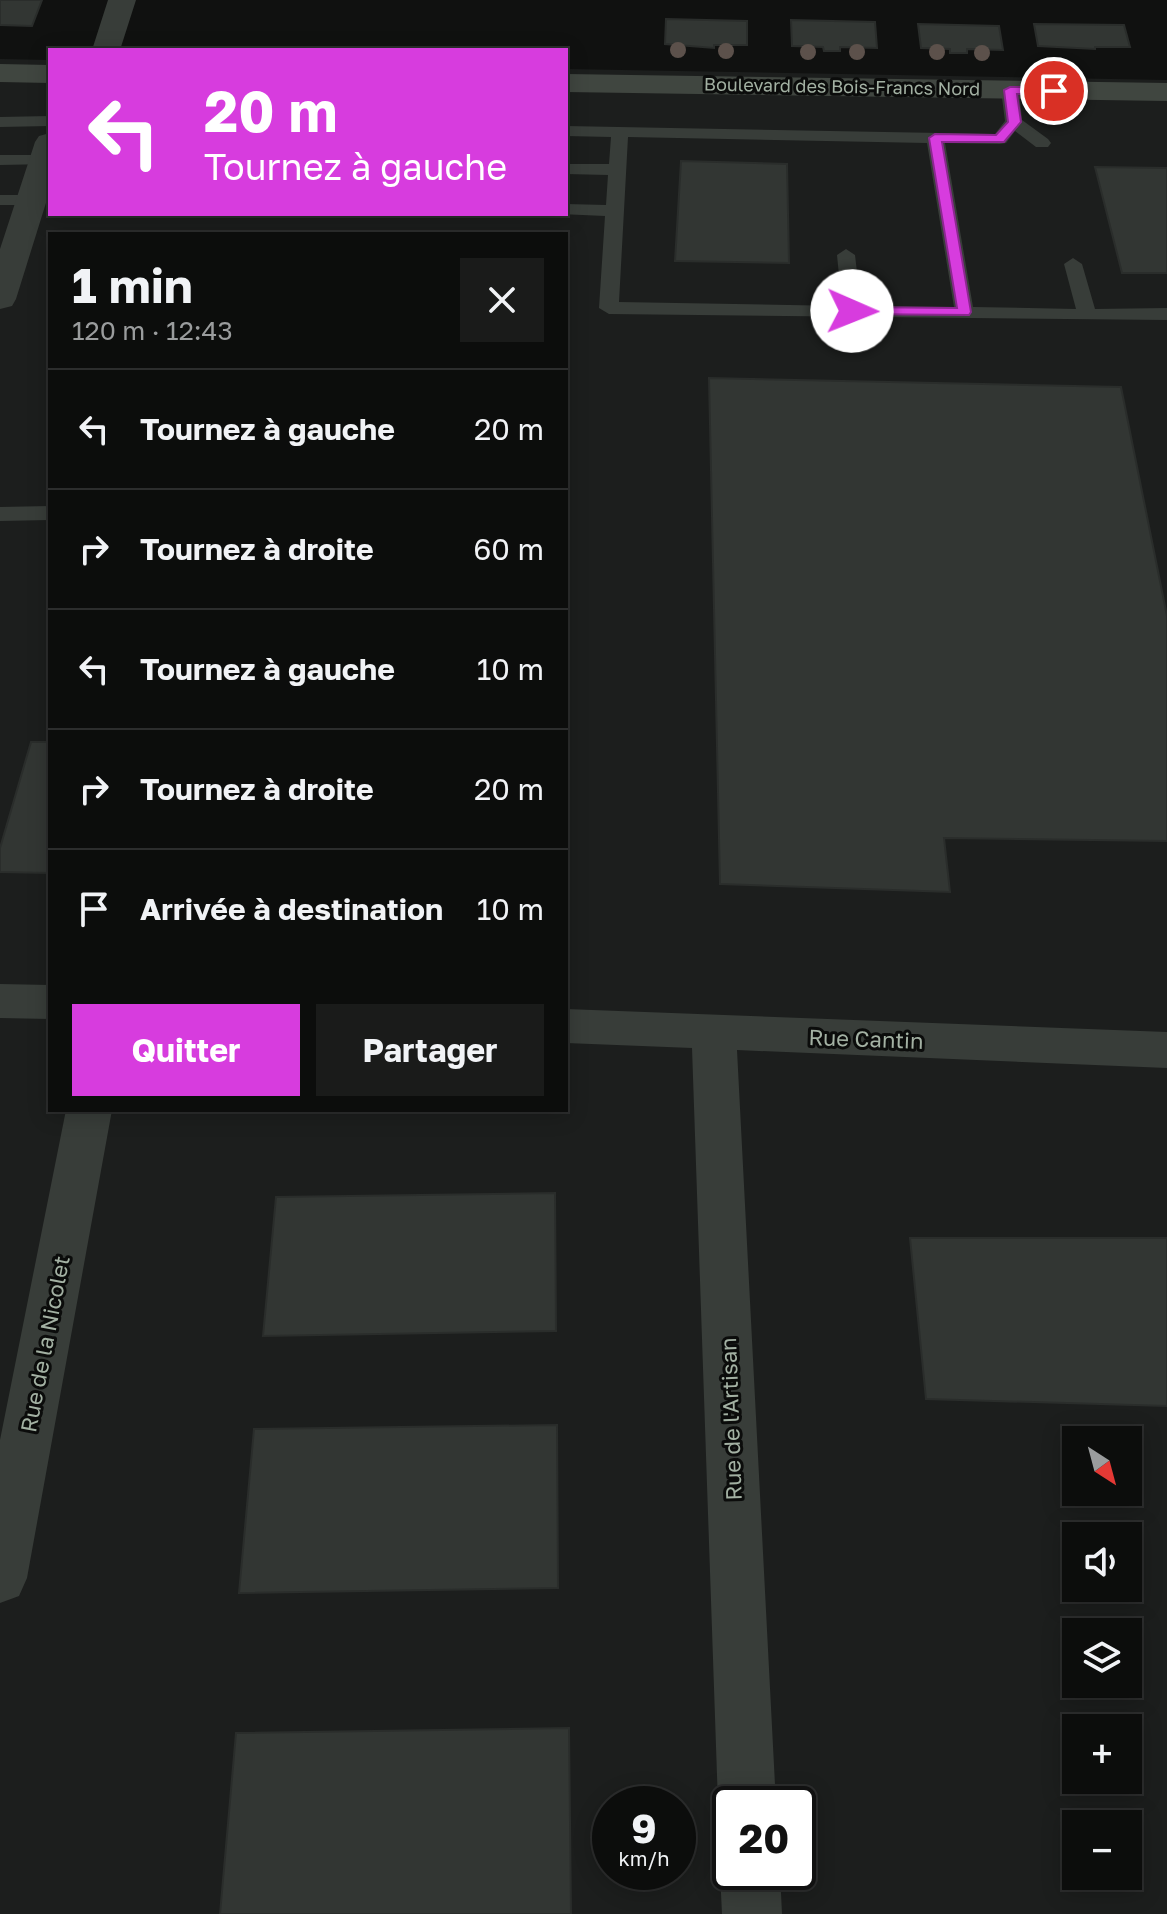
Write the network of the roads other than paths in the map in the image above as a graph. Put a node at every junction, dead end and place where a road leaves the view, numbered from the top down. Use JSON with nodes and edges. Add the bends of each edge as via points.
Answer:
{"nodes":[{"id":1,"x":122,"y":0,"type":"edge"},
{"id":2,"x":107,"y":48,"type":"edge"},
{"id":3,"x":0,"y":73,"type":"edge"},
{"id":4,"x":48,"y":74,"type":"edge"},
{"id":5,"x":568,"y":83,"type":"edge"},
{"id":6,"x":1010,"y":90,"type":"junction"},
{"id":7,"x":1167,"y":92,"type":"edge"},
{"id":8,"x":48,"y":121,"type":"edge"},
{"id":9,"x":0,"y":122,"type":"edge"},
{"id":10,"x":1014,"y":122,"type":"junction"},
{"id":11,"x":568,"y":131,"type":"edge"},
{"id":12,"x":620,"y":132,"type":"junction"},
{"id":13,"x":935,"y":138,"type":"junction"},
{"id":14,"x":1042,"y":143,"type":"dead end"},
{"id":15,"x":0,"y":160,"type":"edge"},
{"id":16,"x":568,"y":169,"type":"edge"},
{"id":17,"x":618,"y":170,"type":"junction"},
{"id":18,"x":43,"y":173,"type":"edge"},
{"id":19,"x":0,"y":200,"type":"edge"},
{"id":20,"x":568,"y":210,"type":"edge"},
{"id":21,"x":615,"y":211,"type":"junction"},
{"id":22,"x":846,"y":255,"type":"dead end"},
{"id":23,"x":1073,"y":264,"type":"dead end"},
{"id":24,"x":0,"y":299,"type":"edge"},
{"id":25,"x":852,"y":311,"type":"junction"},
{"id":26,"x":964,"y":312,"type":"junction"},
{"id":27,"x":1167,"y":314,"type":"edge"},
{"id":28,"x":1087,"y":315,"type":"junction"},
{"id":29,"x":48,"y":513,"type":"edge"},
{"id":30,"x":0,"y":514,"type":"edge"},
{"id":31,"x":0,"y":1001,"type":"edge"},
{"id":32,"x":48,"y":1002,"type":"edge"},
{"id":33,"x":568,"y":1026,"type":"edge"},
{"id":34,"x":714,"y":1034,"type":"junction"},
{"id":35,"x":1167,"y":1050,"type":"edge"},
{"id":36,"x":89,"y":1112,"type":"edge"},
{"id":37,"x":0,"y":1578,"type":"edge"},
{"id":38,"x":746,"y":1786,"type":"edge"},
{"id":39,"x":751,"y":1890,"type":"edge"},
{"id":40,"x":752,"y":1914,"type":"edge"}],
"edges":[{"from":1,"to":2,"type":"street"},
{"from":3,"to":4,"type":"street"},
{"from":5,"to":6,"type":"street","name":"Boulevard des Bois-Francs Nord"},
{"from":6,"to":7,"type":"street","name":"Boulevard des Bois-Francs Nord"},
{"from":6,"to":10,"type":"lane"},
{"from":8,"to":9,"type":"lane"},
{"from":10,"to":13,"type":"lane","via":[[1000,139]]},
{"from":10,"to":14,"type":"lane"},
{"from":11,"to":12,"type":"lane"},
{"from":12,"to":13,"type":"lane"},
{"from":12,"to":17,"type":"lane"},
{"from":13,"to":26,"type":"lane"},
{"from":15,"to":18,"type":"lane"},
{"from":16,"to":17,"type":"lane"},
{"from":17,"to":21,"type":"lane"},
{"from":18,"to":19,"type":"lane"},
{"from":18,"to":24,"type":"street"},
{"from":20,"to":21,"type":"lane"},
{"from":21,"to":25,"type":"lane","via":[[609,308]]},
{"from":22,"to":25,"type":"lane"},
{"from":23,"to":28,"type":"lane"},
{"from":25,"to":26,"type":"lane"},
{"from":26,"to":28,"type":"lane"},
{"from":27,"to":28,"type":"lane"},
{"from":29,"to":30,"type":"lane"},
{"from":31,"to":32,"type":"street"},
{"from":33,"to":34,"type":"street","name":"Rue Cantin"},
{"from":34,"to":35,"type":"street","name":"Rue Cantin"},
{"from":34,"to":38,"type":"street","name":"Rue de l'Artisan"},
{"from":36,"to":37,"type":"street","name":"Rue de la Nicolet"},
{"from":39,"to":40,"type":"street"}]}
